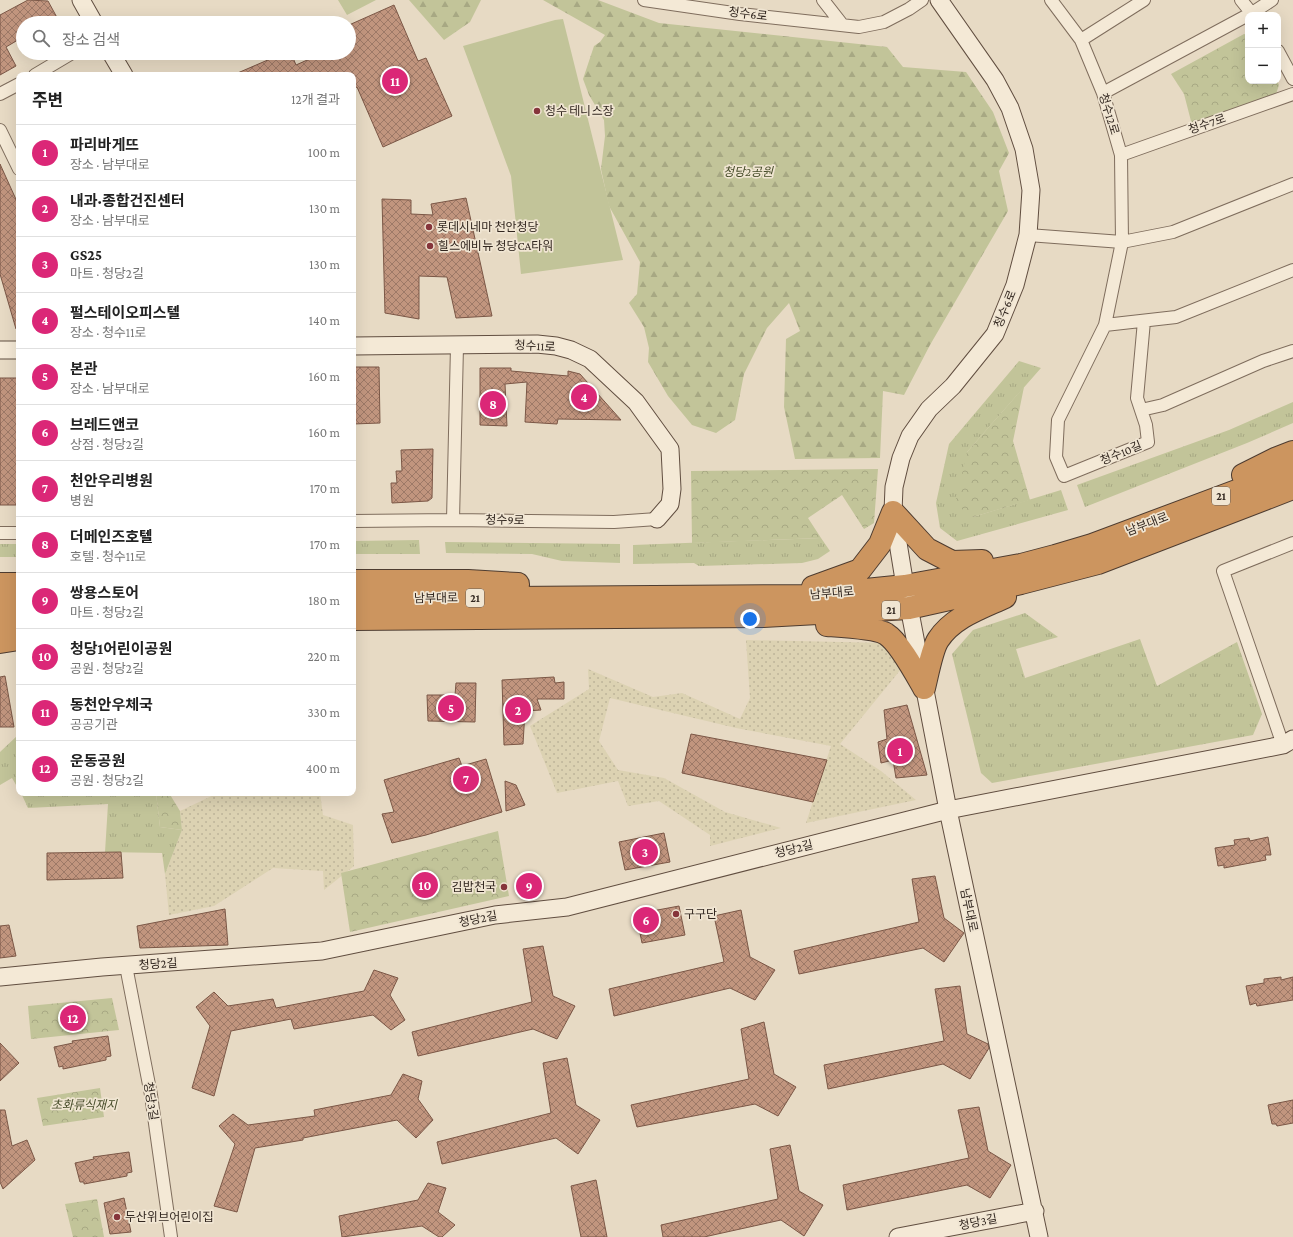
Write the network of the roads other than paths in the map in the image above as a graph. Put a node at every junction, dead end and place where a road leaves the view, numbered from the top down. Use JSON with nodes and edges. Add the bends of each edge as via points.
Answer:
{"nodes":[{"id":1,"x":81,"y":0,"type":"edge"},
{"id":2,"x":823,"y":0,"type":"edge"},
{"id":3,"x":922,"y":0,"type":"edge"},
{"id":4,"x":939,"y":0,"type":"edge"},
{"id":5,"x":1051,"y":0,"type":"edge"},
{"id":6,"x":1144,"y":0,"type":"edge"},
{"id":7,"x":1241,"y":0,"type":"edge"},
{"id":8,"x":1272,"y":0,"type":"edge"},
{"id":9,"x":652,"y":1,"type":"edge"},
{"id":10,"x":1248,"y":12,"type":"edge"},
{"id":11,"x":1254,"y":12,"type":"edge"},
{"id":12,"x":90,"y":16,"type":"edge"},
{"id":13,"x":1245,"y":18,"type":"edge"},
{"id":14,"x":841,"y":24,"type":"junction"},
{"id":15,"x":1081,"y":40,"type":"junction"},
{"id":16,"x":1281,"y":57,"type":"edge"},
{"id":17,"x":60,"y":60,"type":"edge"},
{"id":18,"x":115,"y":60,"type":"edge"},
{"id":19,"x":40,"y":72,"type":"edge"},
{"id":20,"x":122,"y":72,"type":"edge"},
{"id":21,"x":1293,"y":79,"type":"edge"},
{"id":22,"x":16,"y":86,"type":"edge"},
{"id":23,"x":1103,"y":93,"type":"junction"},
{"id":24,"x":0,"y":94,"type":"edge"},
{"id":25,"x":1293,"y":94,"type":"edge"},
{"id":26,"x":0,"y":130,"type":"edge"},
{"id":27,"x":1121,"y":154,"type":"junction"},
{"id":28,"x":16,"y":163,"type":"edge"},
{"id":29,"x":1293,"y":184,"type":"edge"},
{"id":30,"x":1028,"y":235,"type":"junction"},
{"id":31,"x":1122,"y":242,"type":"junction"},
{"id":32,"x":1293,"y":270,"type":"edge"},
{"id":33,"x":1144,"y":321,"type":"junction"},
{"id":34,"x":1105,"y":325,"type":"junction"},
{"id":35,"x":356,"y":346,"type":"edge"},
{"id":36,"x":457,"y":346,"type":"junction"},
{"id":37,"x":0,"y":350,"type":"edge"},
{"id":38,"x":16,"y":350,"type":"edge"},
{"id":39,"x":1293,"y":351,"type":"edge"},
{"id":40,"x":1141,"y":410,"type":"junction"},
{"id":41,"x":1293,"y":452,"type":"edge"},
{"id":42,"x":1293,"y":470,"type":"edge"},
{"id":43,"x":1293,"y":488,"type":"edge"},
{"id":44,"x":1293,"y":500,"type":"edge"},
{"id":45,"x":894,"y":512,"type":"junction"},
{"id":46,"x":657,"y":519,"type":"joint"},
{"id":47,"x":454,"y":520,"type":"junction"},
{"id":48,"x":356,"y":521,"type":"edge"},
{"id":49,"x":1150,"y":523,"type":"junction"},
{"id":50,"x":16,"y":533,"type":"edge"},
{"id":51,"x":0,"y":534,"type":"edge"},
{"id":52,"x":1174,"y":534,"type":"junction"},
{"id":53,"x":1293,"y":543,"type":"edge"},
{"id":54,"x":1058,"y":564,"type":"junction"},
{"id":55,"x":356,"y":581,"type":"edge"},
{"id":56,"x":0,"y":584,"type":"edge"},
{"id":57,"x":16,"y":584,"type":"edge"},
{"id":58,"x":905,"y":586,"type":"junction"},
{"id":59,"x":356,"y":599,"type":"edge"},
{"id":60,"x":0,"y":604,"type":"edge"},
{"id":61,"x":16,"y":604,"type":"edge"},
{"id":62,"x":760,"y":606,"type":"junction"},
{"id":63,"x":596,"y":607,"type":"junction"},
{"id":64,"x":909,"y":608,"type":"junction"},
{"id":65,"x":356,"y":619,"type":"edge"},
{"id":66,"x":0,"y":622,"type":"edge"},
{"id":67,"x":16,"y":622,"type":"edge"},
{"id":68,"x":356,"y":631,"type":"edge"},
{"id":69,"x":0,"y":634,"type":"edge"},
{"id":70,"x":16,"y":634,"type":"edge"},
{"id":71,"x":16,"y":639,"type":"edge"},
{"id":72,"x":0,"y":642,"type":"edge"},
{"id":73,"x":924,"y":688,"type":"junction"},
{"id":74,"x":1288,"y":742,"type":"edge"},
{"id":75,"x":948,"y":810,"type":"junction"},
{"id":76,"x":126,"y":966,"type":"junction"},
{"id":77,"x":0,"y":977,"type":"edge"},
{"id":78,"x":1035,"y":1211,"type":"junction"},
{"id":79,"x":171,"y":1237,"type":"edge"},
{"id":80,"x":898,"y":1237,"type":"edge"},
{"id":81,"x":1039,"y":1237,"type":"edge"}],
"edges":[{"from":1,"to":12,"type":"street"},
{"from":2,"to":14,"type":"street"},
{"from":3,"to":14,"type":"street","name":"청수6로","via":[[884,22],[859,27]]},
{"from":4,"to":30,"type":"street","name":"청수6로","via":[[995,80],[1010,108],[1024,149],[1032,190]]},
{"from":5,"to":15,"type":"street","name":"청수12로"},
{"from":6,"to":15,"type":"street"},
{"from":7,"to":10,"type":"street"},
{"from":8,"to":11,"type":"street"},
{"from":9,"to":14,"type":"street","name":"청수6로","via":[[740,14]]},
{"from":13,"to":23,"type":"street"},
{"from":15,"to":23,"type":"street","name":"청수12로"},
{"from":16,"to":21,"type":"street"},
{"from":17,"to":19,"type":"street"},
{"from":18,"to":20,"type":"street"},
{"from":22,"to":24,"type":"street"},
{"from":23,"to":27,"type":"street","name":"청수12로"},
{"from":25,"to":27,"type":"street","name":"청수7로"},
{"from":26,"to":28,"type":"street"},
{"from":27,"to":31,"type":"street","name":"청수12로"},
{"from":29,"to":31,"type":"street","via":[[1173,232]]},
{"from":30,"to":31,"type":"street"},
{"from":30,"to":45,"type":"street","name":"청수6로","via":[[1015,285],[995,334],[953,386],[929,409],[910,436],[901,458],[894,487]]},
{"from":31,"to":34,"type":"street","name":"청수10길"},
{"from":32,"to":33,"type":"street","via":[[1176,317]]},
{"from":33,"to":34,"type":"street"},
{"from":33,"to":40,"type":"street","via":[[1137,398]]},
{"from":34,"to":40,"type":"street","name":"청수10길","via":[[1058,420],[1056,457],[1064,476],[1148,442]]},
{"from":35,"to":36,"type":"street","name":"청수11로"},
{"from":36,"to":46,"type":"street","name":"청수11로","via":[[537,344],[571,350],[590,359],[636,402],[670,449],[670,504]]},
{"from":36,"to":47,"type":"street"},
{"from":37,"to":38,"type":"street"},
{"from":39,"to":40,"type":"street","via":[[1263,361],[1163,405]]},
{"from":41,"to":49,"type":"highway"},
{"from":42,"to":49,"type":"highway","name":"남부대로","number":"21"},
{"from":43,"to":52,"type":"highway","name":"남부대로","number":"21"},
{"from":44,"to":52,"type":"highway"},
{"from":45,"to":54,"type":"highway","via":[[927,549],[952,562]]},
{"from":45,"to":58,"type":"street","name":"청수6로"},
{"from":45,"to":62,"type":"highway","via":[[880,544],[860,570]]},
{"from":46,"to":47,"type":"street","name":"청수9로","via":[[614,522]]},
{"from":47,"to":48,"type":"street","name":"청수9로"},
{"from":49,"to":54,"type":"highway","name":"남부대로","number":"21","via":[[1092,545]]},
{"from":50,"to":51,"type":"street"},
{"from":52,"to":54,"type":"highway","name":"남부대로","number":"21","via":[[1098,563]]},
{"from":53,"to":74,"type":"street","via":[[1223,571]]},
{"from":54,"to":58,"type":"highway","name":"남부대로","number":"21","via":[[1021,565]]},
{"from":54,"to":64,"type":"highway","name":"남부대로","number":"21"},
{"from":54,"to":73,"type":"highway","via":[[951,624],[937,641]]},
{"from":55,"to":63,"type":"highway","via":[[468,581],[531,585]]},
{"from":56,"to":57,"type":"highway"},
{"from":58,"to":62,"type":"highway","name":"남부대로","number":"21","via":[[807,596]]},
{"from":58,"to":64,"type":"street","name":"청수6로"},
{"from":59,"to":63,"type":"highway","name":"남부대로","number":"21"},
{"from":60,"to":61,"type":"highway"},
{"from":62,"to":63,"type":"highway","name":"남부대로","number":"21"},
{"from":62,"to":64,"type":"highway","name":"남부대로","number":"21"},
{"from":62,"to":73,"type":"highway","via":[[807,625],[850,626],[886,633],[900,649]]},
{"from":63,"to":65,"type":"highway","name":"남부대로","number":"21"},
{"from":63,"to":68,"type":"highway","via":[[518,627]]},
{"from":64,"to":73,"type":"street","name":"남부대로"},
{"from":66,"to":67,"type":"highway"},
{"from":69,"to":70,"type":"highway"},
{"from":71,"to":72,"type":"highway"},
{"from":73,"to":75,"type":"street","name":"남부대로"},
{"from":74,"to":75,"type":"street","name":"청당2길"},
{"from":75,"to":76,"type":"street","name":"청당2길","via":[[567,907],[495,915],[322,951]]},
{"from":75,"to":78,"type":"street","name":"남부대로"},
{"from":76,"to":77,"type":"street","name":"청당2길"},
{"from":76,"to":79,"type":"street","name":"청당3길","via":[[151,1095]]},
{"from":78,"to":80,"type":"street","name":"청당3길"},
{"from":78,"to":81,"type":"street","name":"남부대로"}]}
